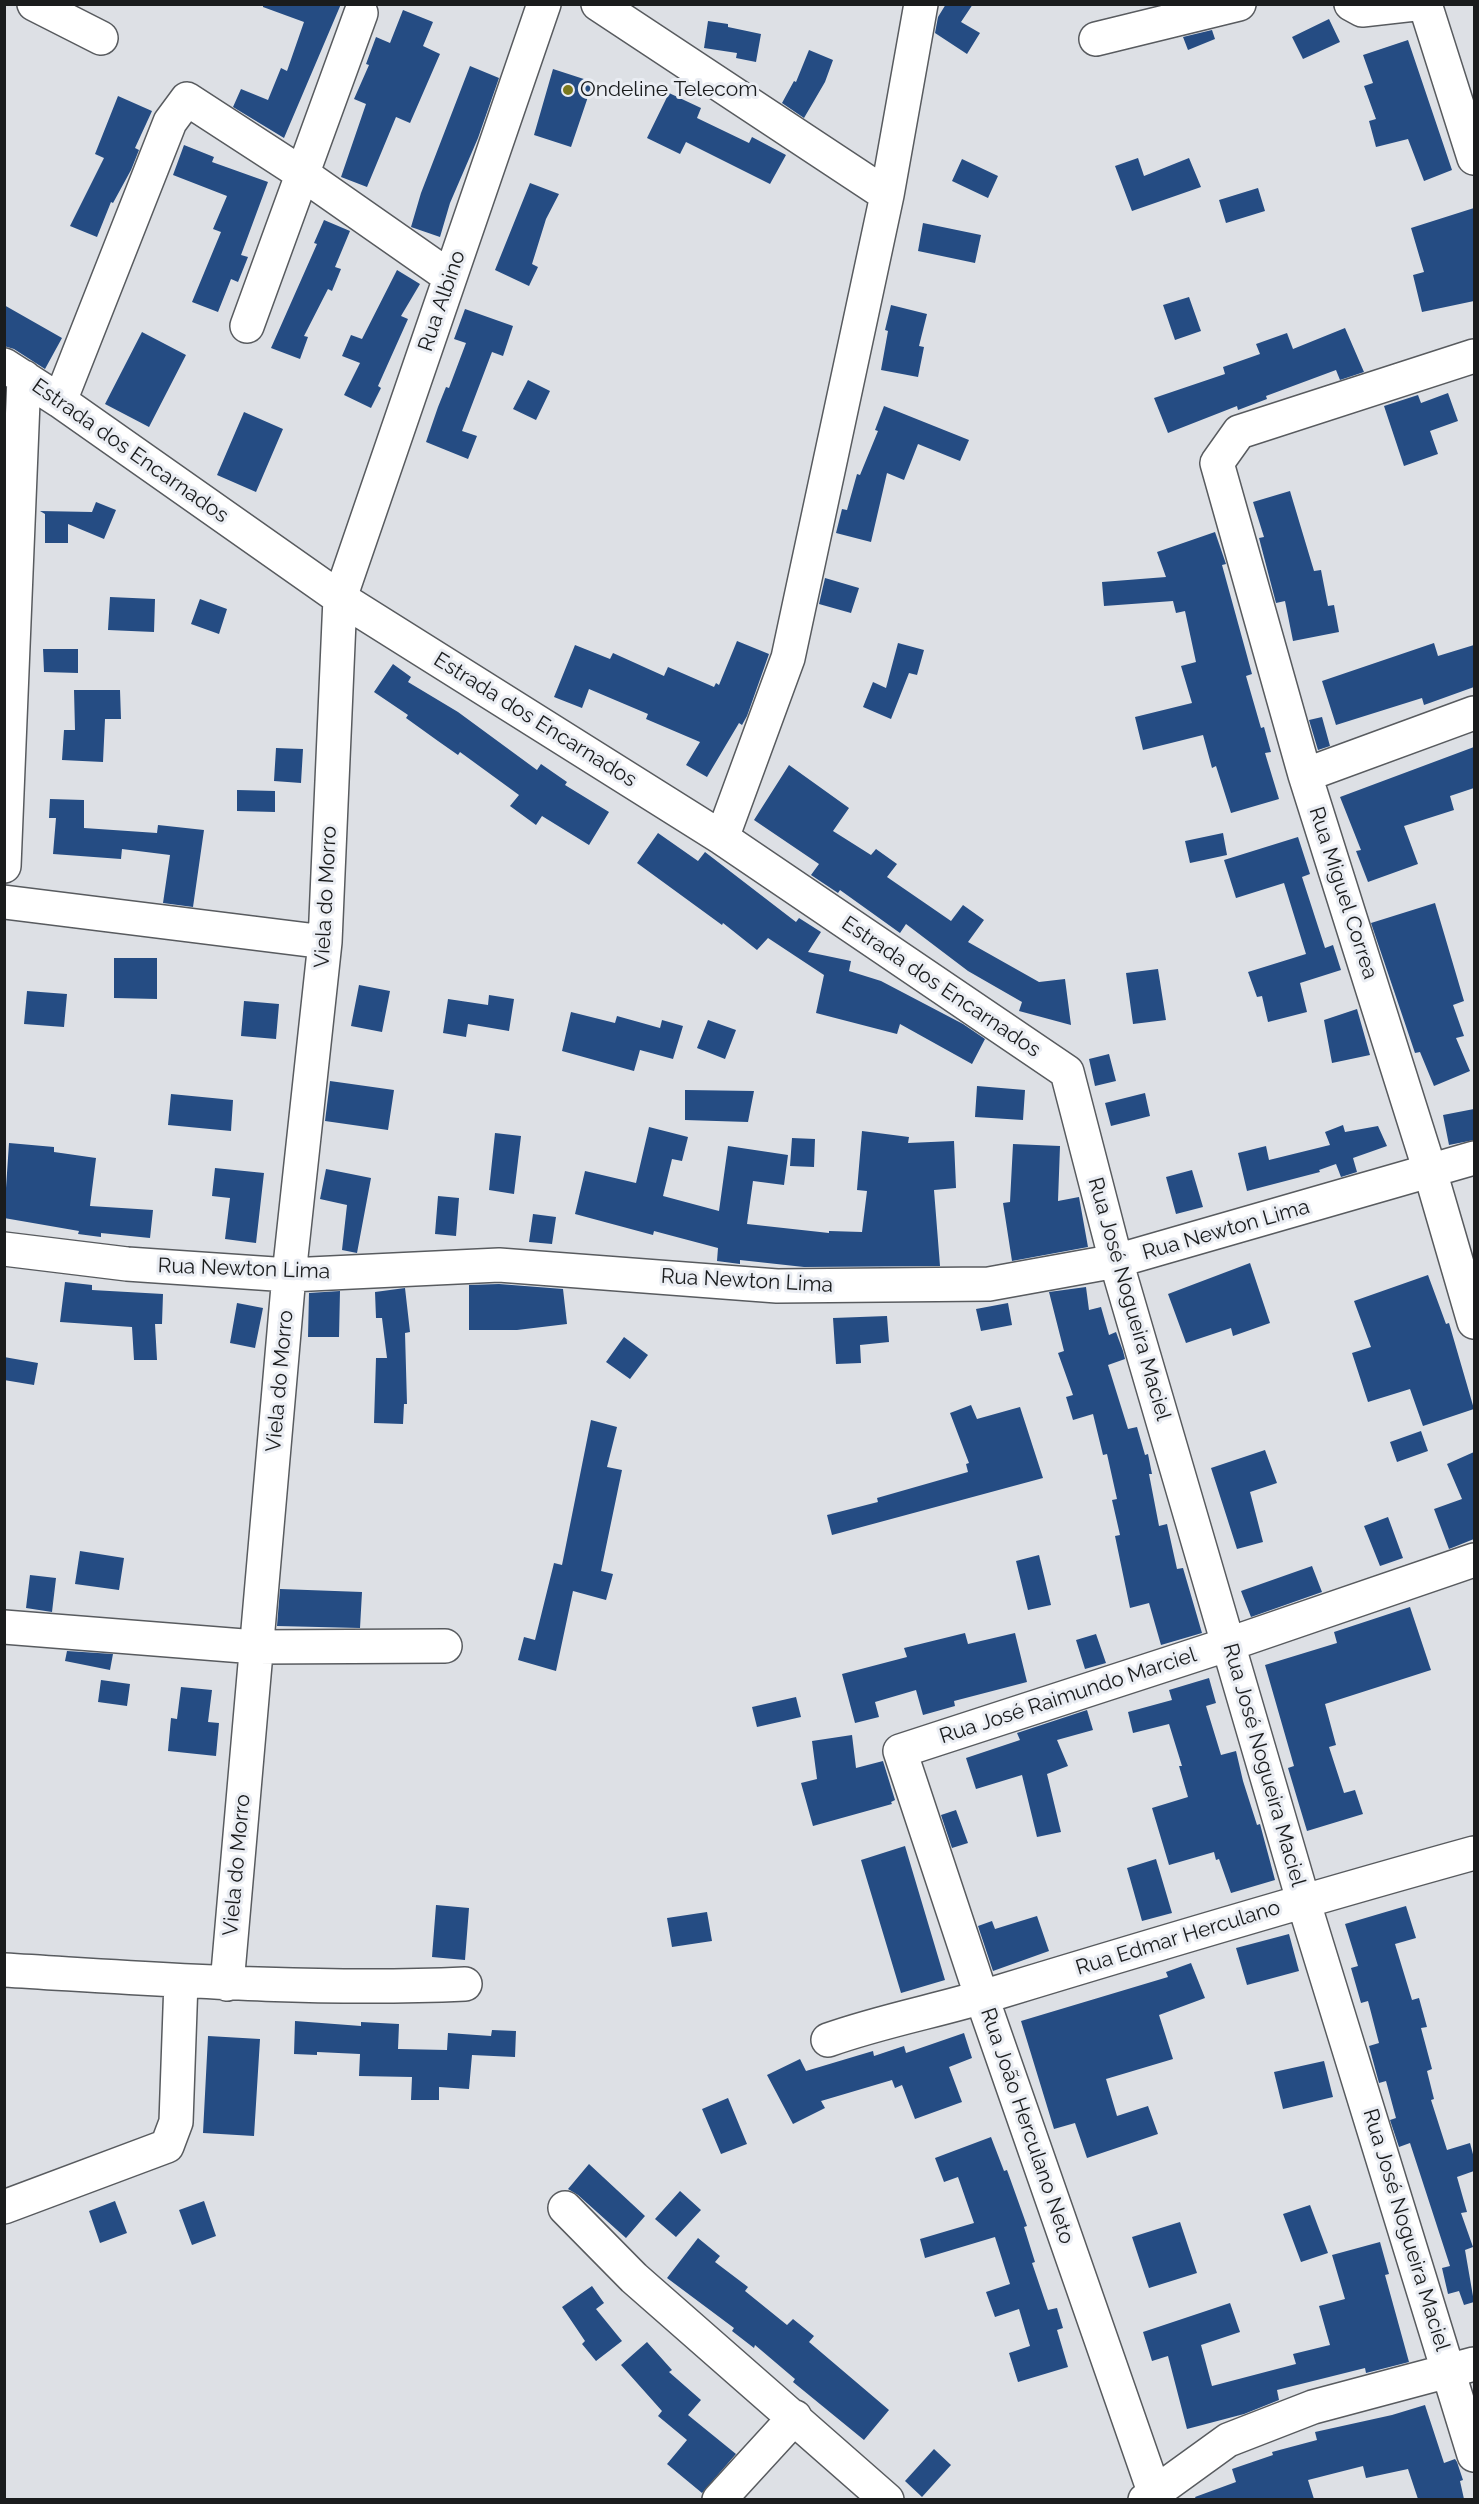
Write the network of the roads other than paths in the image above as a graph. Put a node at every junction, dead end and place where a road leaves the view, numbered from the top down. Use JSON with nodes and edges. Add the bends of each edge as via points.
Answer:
{"nodes":[{"id":1,"x":34,"y":4,"type":"edge"},
{"id":2,"x":544,"y":4,"type":"edge"},
{"id":3,"x":598,"y":4,"type":"edge"},
{"id":4,"x":921,"y":4,"type":"edge"},
{"id":5,"x":1239,"y":4,"type":"edge"},
{"id":6,"x":1351,"y":4,"type":"edge"},
{"id":7,"x":1415,"y":4,"type":"edge"},
{"id":8,"x":1425,"y":4,"type":"edge"},
{"id":9,"x":361,"y":13,"type":"dead end"},
{"id":10,"x":101,"y":38,"type":"dead end"},
{"id":11,"x":1096,"y":39,"type":"dead end"},
{"id":12,"x":1474,"y":158,"type":"edge"},
{"id":13,"x":304,"y":175,"type":"junction"},
{"id":14,"x":887,"y":195,"type":"junction"},
{"id":15,"x":450,"y":277,"type":"junction"},
{"id":16,"x":248,"y":326,"type":"dead end"},
{"id":17,"x":1474,"y":356,"type":"edge"},
{"id":18,"x":14,"y":371,"type":"edge"},
{"id":19,"x":60,"y":400,"type":"junction"},
{"id":20,"x":340,"y":598,"type":"junction"},
{"id":21,"x":1474,"y":713,"type":"edge"},
{"id":22,"x":1305,"y":776,"type":"junction"},
{"id":23,"x":722,"y":838,"type":"junction"},
{"id":24,"x":4,"y":866,"type":"edge"},
{"id":25,"x":4,"y":902,"type":"edge"},
{"id":26,"x":325,"y":942,"type":"junction"},
{"id":27,"x":1066,"y":1072,"type":"joint"},
{"id":28,"x":1474,"y":1158,"type":"edge"},
{"id":29,"x":1430,"y":1171,"type":"junction"},
{"id":30,"x":4,"y":1249,"type":"edge"},
{"id":31,"x":1116,"y":1261,"type":"junction"},
{"id":32,"x":289,"y":1275,"type":"junction"},
{"id":33,"x":1474,"y":1322,"type":"edge"},
{"id":34,"x":1474,"y":1560,"type":"edge"},
{"id":35,"x":4,"y":1627,"type":"edge"},
{"id":36,"x":1229,"y":1644,"type":"junction"},
{"id":37,"x":445,"y":1646,"type":"dead end"},
{"id":38,"x":256,"y":1647,"type":"junction"},
{"id":39,"x":900,"y":1751,"type":"joint"},
{"id":40,"x":1474,"y":1852,"type":"edge"},
{"id":41,"x":1304,"y":1900,"type":"junction"},
{"id":42,"x":4,"y":1970,"type":"edge"},
{"id":43,"x":181,"y":1981,"type":"junction"},
{"id":44,"x":227,"y":1984,"type":"junction"},
{"id":45,"x":465,"y":1984,"type":"dead end"},
{"id":46,"x":982,"y":1998,"type":"junction"},
{"id":47,"x":828,"y":2040,"type":"dead end"},
{"id":48,"x":4,"y":2207,"type":"edge"},
{"id":49,"x":565,"y":2208,"type":"dead end"},
{"id":50,"x":1462,"y":2368,"type":"edge"},
{"id":51,"x":795,"y":2417,"type":"junction"},
{"id":52,"x":1474,"y":2455,"type":"edge"},
{"id":53,"x":1152,"y":2497,"type":"edge"},
{"id":54,"x":719,"y":2499,"type":"edge"},
{"id":55,"x":888,"y":2499,"type":"edge"}],
"edges":[{"from":1,"to":10,"type":"street"},
{"from":2,"to":15,"type":"street","name":"Rua Albino"},
{"from":3,"to":14,"type":"street"},
{"from":4,"to":14,"type":"street"},
{"from":5,"to":11,"type":"street"},
{"from":6,"to":7,"type":"street","via":[[1362,10]]},
{"from":8,"to":12,"type":"street"},
{"from":9,"to":13,"type":"street"},
{"from":13,"to":15,"type":"street"},
{"from":13,"to":16,"type":"street"},
{"from":13,"to":19,"type":"street","via":[[187,99],[170,122]]},
{"from":14,"to":23,"type":"street","via":[[788,658]]},
{"from":15,"to":20,"type":"street","name":"Rua Albino"},
{"from":17,"to":22,"type":"street","name":"Rua Miguel Correa","via":[[1239,432],[1217,463]]},
{"from":18,"to":19,"type":"street","name":"Estrada dos Encarnados"},
{"from":18,"to":24,"type":"street"},
{"from":19,"to":20,"type":"street","name":"Estrada dos Encarnados"},
{"from":20,"to":23,"type":"street","name":"Estrada dos Encarnados"},
{"from":20,"to":26,"type":"street","name":"Viela do Morro"},
{"from":21,"to":22,"type":"street"},
{"from":22,"to":29,"type":"street","name":"Rua Miguel Correa"},
{"from":23,"to":27,"type":"street","name":"Estrada dos Encarnados"},
{"from":25,"to":26,"type":"street"},
{"from":26,"to":32,"type":"street","name":"Viela do Morro"},
{"from":27,"to":31,"type":"street","name":"Rua José Nogueira Maciel"},
{"from":28,"to":29,"type":"street","name":"Rua Newton Lima"},
{"from":29,"to":31,"type":"street","name":"Rua Newton Lima"},
{"from":29,"to":33,"type":"street","name":"Rua Miguel Correa"},
{"from":30,"to":32,"type":"street","name":"Rua Newton Lima","via":[[127,1264]]},
{"from":31,"to":32,"type":"street","name":"Rua Newton Lima","via":[[989,1284],[777,1286],[499,1265]]},
{"from":31,"to":36,"type":"street","name":"Rua José Nogueira Maciel"},
{"from":32,"to":38,"type":"street","name":"Viela do Morro"},
{"from":34,"to":36,"type":"street","name":"Rua José Raimundo Marciel"},
{"from":35,"to":38,"type":"street"},
{"from":36,"to":39,"type":"street","name":"Rua José Raimundo Marciel"},
{"from":36,"to":41,"type":"street","name":"Rua José Nogueira Maciel"},
{"from":37,"to":38,"type":"street"},
{"from":38,"to":44,"type":"street","name":"Viela do Morro"},
{"from":39,"to":46,"type":"street","name":"Rua João Herculano Neto"},
{"from":40,"to":41,"type":"street","name":"Rua Edmar Herculano"},
{"from":41,"to":46,"type":"street","name":"Rua Edmar Herculano"},
{"from":41,"to":50,"type":"street","name":"Rua José Nogueira Maciel"},
{"from":42,"to":43,"type":"street"},
{"from":43,"to":44,"type":"street"},
{"from":43,"to":48,"type":"street","via":[[176,2122],[167,2146]]},
{"from":44,"to":45,"type":"street","via":[[382,1988]]},
{"from":46,"to":47,"type":"street","name":"Rua Edmar Herculano","via":[[873,2024]]},
{"from":46,"to":53,"type":"street","name":"Rua João Herculano Neto"},
{"from":49,"to":51,"type":"street","via":[[634,2278]]},
{"from":50,"to":52,"type":"street","name":"Rua José Nogueira Maciel"},
{"from":50,"to":53,"type":"street","via":[[1313,2407],[1228,2440]]},
{"from":51,"to":54,"type":"street"},
{"from":51,"to":55,"type":"street"}]}
